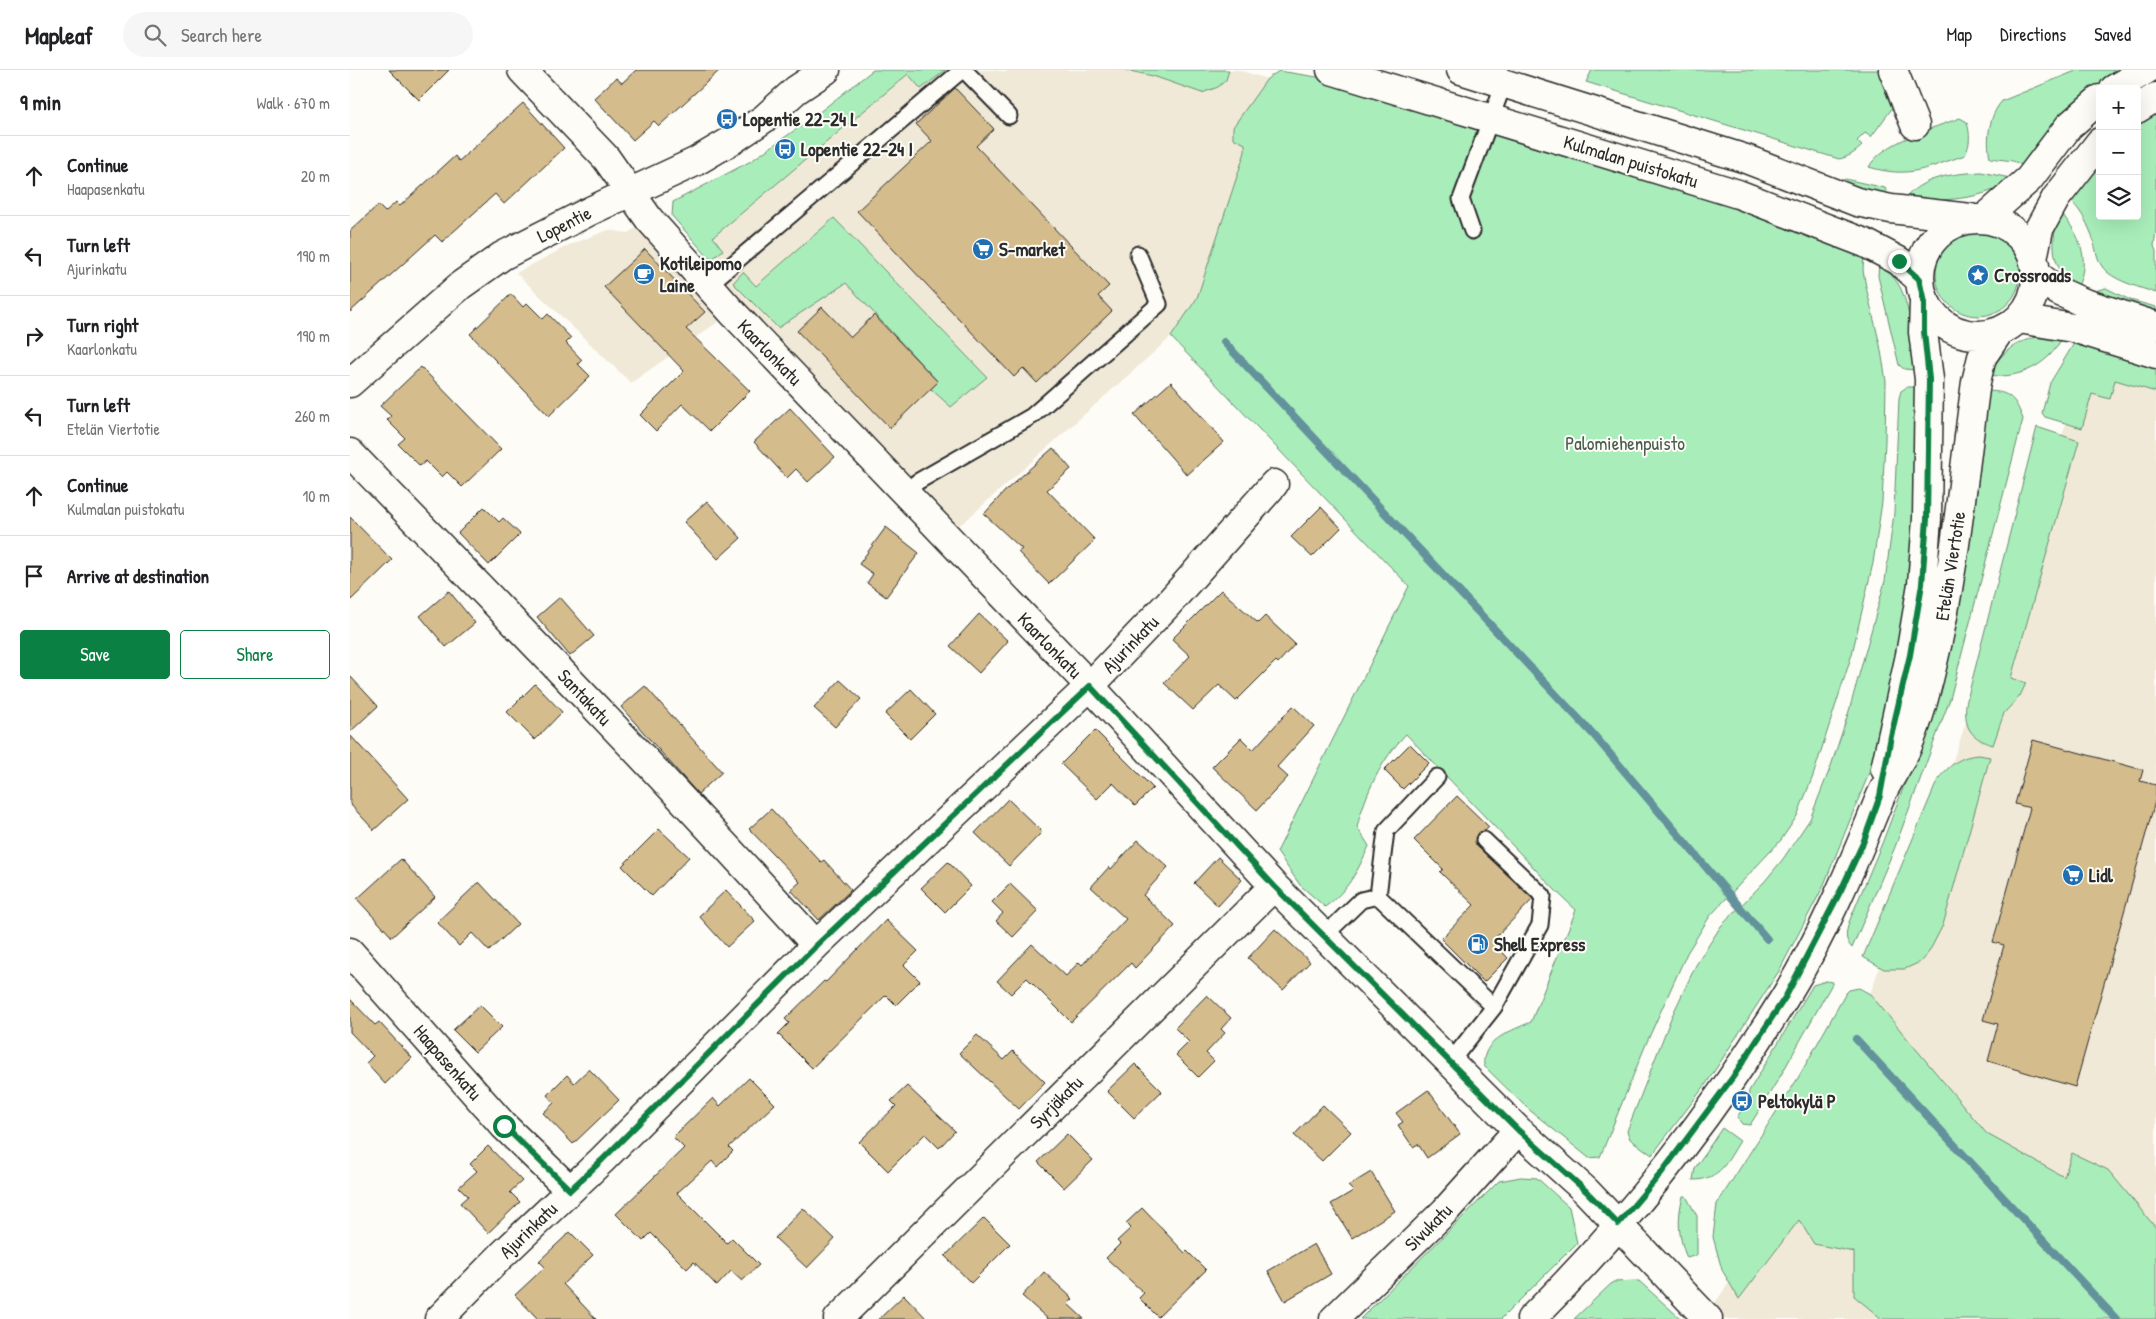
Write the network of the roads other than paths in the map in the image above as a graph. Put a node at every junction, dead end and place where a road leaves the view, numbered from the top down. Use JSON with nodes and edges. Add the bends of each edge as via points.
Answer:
{"nodes":[{"id":1,"x":522,"y":70,"type":"edge"},
{"id":2,"x":826,"y":70,"type":"edge"},
{"id":3,"x":963,"y":70,"type":"edge"},
{"id":4,"x":1330,"y":70,"type":"edge"},
{"id":5,"x":1461,"y":70,"type":"edge"},
{"id":6,"x":1893,"y":70,"type":"edge"},
{"id":7,"x":2146,"y":70,"type":"edge"},
{"id":8,"x":803,"y":80,"type":"edge"},
{"id":9,"x":1504,"y":83,"type":"junction"},
{"id":10,"x":2121,"y":85,"type":"edge"},
{"id":11,"x":2156,"y":97,"type":"edge"},
{"id":12,"x":2096,"y":102,"type":"edge"},
{"id":13,"x":2141,"y":106,"type":"edge"},
{"id":14,"x":1009,"y":116,"type":"dead end"},
{"id":15,"x":1491,"y":120,"type":"junction"},
{"id":16,"x":1915,"y":125,"type":"dead end"},
{"id":17,"x":2096,"y":147,"type":"edge"},
{"id":18,"x":629,"y":192,"type":"junction"},
{"id":19,"x":1978,"y":218,"type":"junction"},
{"id":20,"x":1472,"y":231,"type":"dead end"},
{"id":21,"x":1138,"y":254,"type":"dead end"},
{"id":22,"x":2035,"y":267,"type":"junction"},
{"id":23,"x":708,"y":285,"type":"junction"},
{"id":24,"x":1921,"y":290,"type":"junction"},
{"id":25,"x":2009,"y":325,"type":"junction"},
{"id":26,"x":2156,"y":326,"type":"edge"},
{"id":27,"x":2156,"y":354,"type":"edge"},
{"id":28,"x":350,"y":383,"type":"edge"},
{"id":29,"x":350,"y":453,"type":"edge"},
{"id":30,"x":1274,"y":484,"type":"dead end"},
{"id":31,"x":906,"y":494,"type":"junction"},
{"id":32,"x":1090,"y":686,"type":"junction"},
{"id":33,"x":1437,"y":777,"type":"dead end"},
{"id":34,"x":1880,"y":796,"type":"junction"},
{"id":35,"x":1484,"y":840,"type":"dead end"},
{"id":36,"x":1274,"y":886,"type":"junction"},
{"id":37,"x":1378,"y":896,"type":"junction"},
{"id":38,"x":1325,"y":935,"type":"junction"},
{"id":39,"x":816,"y":946,"type":"junction"},
{"id":40,"x":350,"y":952,"type":"edge"},
{"id":41,"x":1494,"y":1007,"type":"junction"},
{"id":42,"x":1451,"y":1061,"type":"junction"},
{"id":43,"x":1518,"y":1130,"type":"junction"},
{"id":44,"x":570,"y":1190,"type":"junction"},
{"id":45,"x":1618,"y":1224,"type":"junction"},
{"id":46,"x":439,"y":1319,"type":"edge"},
{"id":47,"x":838,"y":1319,"type":"edge"},
{"id":48,"x":1334,"y":1319,"type":"edge"},
{"id":49,"x":1531,"y":1319,"type":"edge"},
{"id":50,"x":1708,"y":1319,"type":"edge"}],
"edges":[{"from":1,"to":18,"type":"street","name":"Kaarlonkatu","via":[[606,158]]},
{"from":2,"to":8,"type":"street","name":"Lopentie"},
{"from":3,"to":14,"type":"lane"},
{"from":3,"to":23,"type":"lane"},
{"from":4,"to":15,"type":"street","name":"Kulmalan puistokatu"},
{"from":5,"to":9,"type":"street","name":"Kulmalan puistokatu"},
{"from":6,"to":16,"type":"street"},
{"from":7,"to":10,"type":"street"},
{"from":8,"to":18,"type":"street","name":"Lopentie","via":[[764,118],[734,140]]},
{"from":9,"to":15,"type":"lane"},
{"from":9,"to":19,"type":"street","name":"Kulmalan puistokatu","via":[[1746,159],[1857,202]]},
{"from":11,"to":13,"type":"street"},
{"from":12,"to":19,"type":"street","via":[[2069,126],[2029,179]]},
{"from":15,"to":20,"type":"lane","via":[[1461,198]]},
{"from":15,"to":24,"type":"street","name":"Kulmalan puistokatu","via":[[1738,194],[1865,243],[1899,261]]},
{"from":17,"to":22,"type":"street","via":[[2056,198],[2039,229]]},
{"from":18,"to":23,"type":"street","name":"Kaarlonkatu"},
{"from":18,"to":28,"type":"street","name":"Lopentie","via":[[502,256],[461,285]]},
{"from":19,"to":22,"type":"street","via":[[2002,222],[2015,232],[2026,244]]},
{"from":19,"to":24,"type":"street","via":[[1955,222],[1936,238],[1920,268]]},
{"from":21,"to":31,"type":"lane","via":[[1159,304],[1032,416],[917,482]]},
{"from":22,"to":25,"type":"street","via":[[2034,295]]},
{"from":22,"to":26,"type":"street","via":[[2058,291]]},
{"from":23,"to":31,"type":"street","name":"Kaarlonkatu"},
{"from":24,"to":25,"type":"street","via":[[1937,319],[1950,329],[1982,336]]},
{"from":24,"to":34,"type":"street","name":"Etelän Viertotie","via":[[1929,379],[1927,519],[1922,584]]},
{"from":25,"to":27,"type":"street","via":[[2073,328]]},
{"from":25,"to":34,"type":"street","name":"Etelän Viertotie","via":[[1982,357],[1953,564],[1932,667],[1909,743]]},
{"from":29,"to":39,"type":"street","name":"Santakatu","via":[[748,869]]},
{"from":30,"to":32,"type":"street","name":"Ajurinkatu"},
{"from":31,"to":32,"type":"street","name":"Kaarlonkatu"},
{"from":32,"to":36,"type":"street","name":"Kaarlonkatu"},
{"from":32,"to":39,"type":"street","name":"Ajurinkatu"},
{"from":33,"to":37,"type":"lane","via":[[1386,831]]},
{"from":34,"to":45,"type":"street","name":"Etelän Viertotie","via":[[1842,888],[1786,996],[1733,1077],[1662,1172]]},
{"from":35,"to":41,"type":"lane","via":[[1543,896],[1540,925]]},
{"from":36,"to":38,"type":"street","name":"Kaarlonkatu"},
{"from":36,"to":47,"type":"street","name":"Syrjäkatu"},
{"from":37,"to":38,"type":"lane","via":[[1362,900]]},
{"from":37,"to":41,"type":"lane"},
{"from":38,"to":42,"type":"street","name":"Kaarlonkatu"},
{"from":39,"to":44,"type":"street","name":"Ajurinkatu"},
{"from":40,"to":44,"type":"street","name":"Haapasenkatu","via":[[504,1126]]},
{"from":41,"to":42,"type":"lane"},
{"from":42,"to":43,"type":"street","name":"Kaarlonkatu"},
{"from":43,"to":45,"type":"street","name":"Kaarlonkatu"},
{"from":43,"to":48,"type":"street","name":"Sivukatu","via":[[1445,1211]]},
{"from":44,"to":46,"type":"street","name":"Ajurinkatu"},
{"from":45,"to":49,"type":"street","name":"Etelän Viertotie"},
{"from":45,"to":50,"type":"street","name":"Kaarlonkatu"}]}
